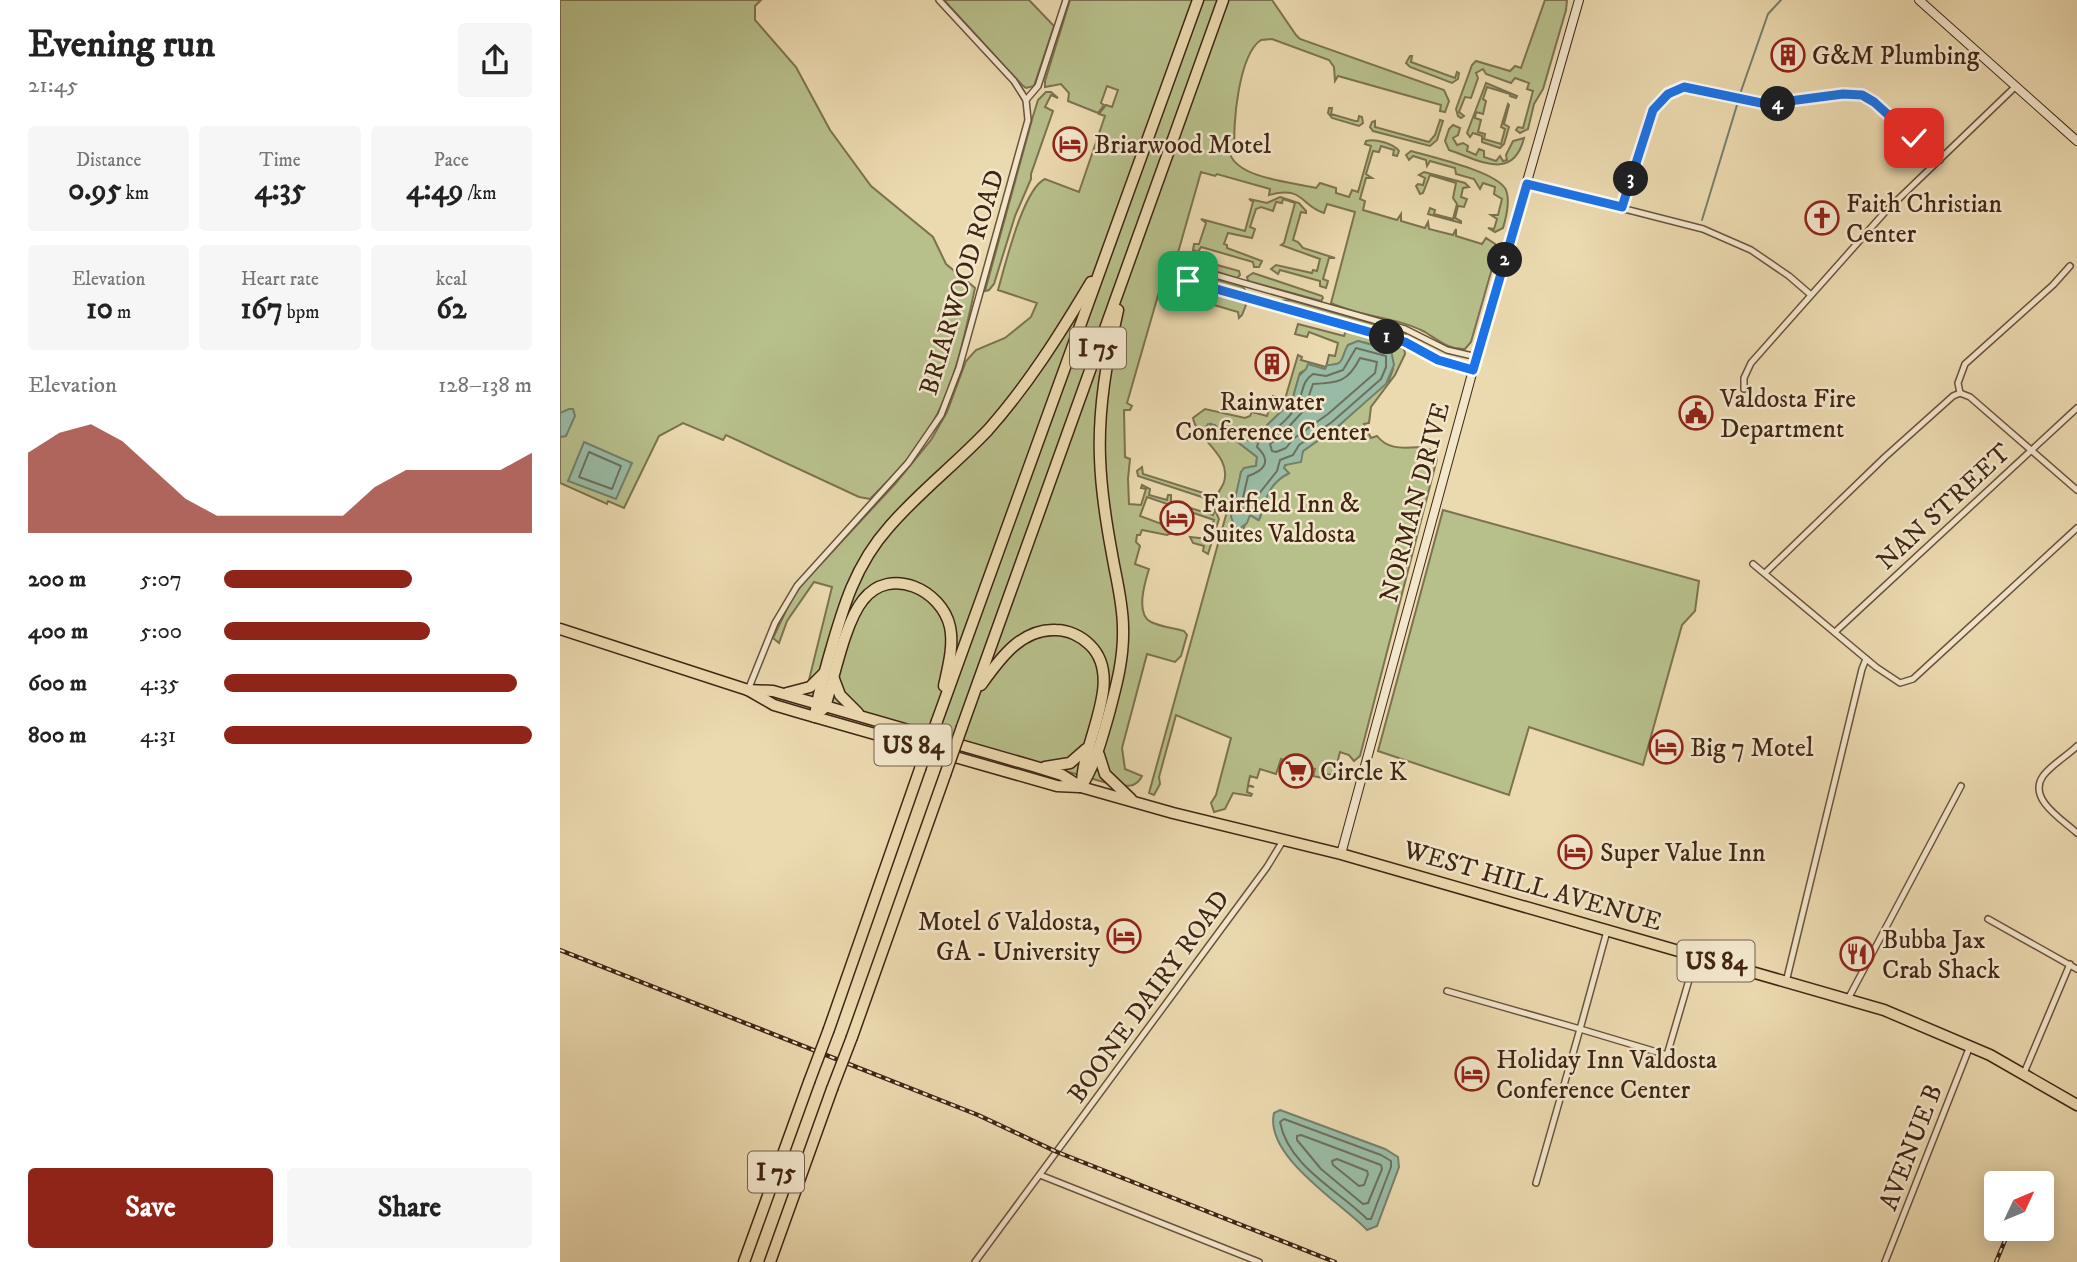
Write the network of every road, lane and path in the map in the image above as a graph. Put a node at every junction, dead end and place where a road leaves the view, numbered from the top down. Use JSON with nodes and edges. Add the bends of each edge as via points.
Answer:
{"nodes":[{"id":1,"x":939,"y":0,"type":"edge"},
{"id":2,"x":1066,"y":0,"type":"edge"},
{"id":3,"x":1198,"y":0,"type":"edge"},
{"id":4,"x":1223,"y":0,"type":"edge"},
{"id":5,"x":1579,"y":0,"type":"edge"},
{"id":6,"x":1919,"y":0,"type":"edge"},
{"id":7,"x":2016,"y":86,"type":"junction"},
{"id":8,"x":1026,"y":100,"type":"junction"},
{"id":9,"x":2077,"y":141,"type":"edge"},
{"id":10,"x":1940,"y":160,"type":"junction"},
{"id":11,"x":1527,"y":184,"type":"junction"},
{"id":12,"x":1622,"y":207,"type":"junction"},
{"id":13,"x":1132,"y":257,"type":"junction"},
{"id":14,"x":1104,"y":260,"type":"junction"},
{"id":15,"x":2070,"y":266,"type":"dead end"},
{"id":16,"x":1811,"y":296,"type":"junction"},
{"id":17,"x":1477,"y":357,"type":"junction"},
{"id":18,"x":1473,"y":370,"type":"junction"},
{"id":19,"x":1744,"y":389,"type":"dead end"},
{"id":20,"x":1960,"y":393,"type":"junction"},
{"id":21,"x":2077,"y":408,"type":"edge"},
{"id":22,"x":2031,"y":451,"type":"junction"},
{"id":23,"x":2077,"y":490,"type":"edge"},
{"id":24,"x":2077,"y":528,"type":"edge"},
{"id":25,"x":1753,"y":564,"type":"dead end"},
{"id":26,"x":1765,"y":573,"type":"junction"},
{"id":27,"x":560,"y":629,"type":"edge"},
{"id":28,"x":1835,"y":632,"type":"junction"},
{"id":29,"x":1866,"y":659,"type":"junction"},
{"id":30,"x":830,"y":675,"type":"junction"},
{"id":31,"x":748,"y":690,"type":"junction"},
{"id":32,"x":782,"y":694,"type":"junction"},
{"id":33,"x":973,"y":697,"type":"junction"},
{"id":34,"x":821,"y":705,"type":"junction"},
{"id":35,"x":815,"y":717,"type":"junction"},
{"id":36,"x":866,"y":719,"type":"junction"},
{"id":37,"x":937,"y":721,"type":"junction"},
{"id":38,"x":2077,"y":747,"type":"edge"},
{"id":39,"x":1093,"y":749,"type":"junction"},
{"id":40,"x":1032,"y":766,"type":"junction"},
{"id":41,"x":1961,"y":786,"type":"dead end"},
{"id":42,"x":1082,"y":787,"type":"junction"},
{"id":43,"x":1133,"y":801,"type":"junction"},
{"id":44,"x":2077,"y":833,"type":"edge"},
{"id":45,"x":1284,"y":839,"type":"junction"},
{"id":46,"x":1341,"y":854,"type":"junction"},
{"id":47,"x":1989,"y":919,"type":"dead end"},
{"id":48,"x":1607,"y":931,"type":"junction"},
{"id":49,"x":1696,"y":956,"type":"junction"},
{"id":50,"x":2070,"y":964,"type":"junction"},
{"id":51,"x":2077,"y":969,"type":"edge"},
{"id":52,"x":1786,"y":982,"type":"junction"},
{"id":53,"x":1447,"y":991,"type":"dead end"},
{"id":54,"x":1847,"y":999,"type":"junction"},
{"id":55,"x":1580,"y":1029,"type":"junction"},
{"id":56,"x":1970,"y":1045,"type":"junction"},
{"id":57,"x":2024,"y":1073,"type":"junction"},
{"id":58,"x":2077,"y":1105,"type":"edge"},
{"id":59,"x":1040,"y":1175,"type":"junction"},
{"id":60,"x":1536,"y":1183,"type":"dead end"},
{"id":61,"x":744,"y":1262,"type":"edge"},
{"id":62,"x":770,"y":1262,"type":"edge"},
{"id":63,"x":975,"y":1262,"type":"edge"},
{"id":64,"x":1259,"y":1262,"type":"edge"},
{"id":65,"x":1885,"y":1262,"type":"edge"}],
"edges":[{"from":1,"to":8,"type":"street"},
{"from":2,"to":8,"type":"street","name":"BRIARWOOD ROAD","via":[[1038,86]]},
{"from":3,"to":14,"type":"highway","number":"I 75"},
{"from":4,"to":13,"type":"highway","number":"I 75"},
{"from":5,"to":11,"type":"street","name":"NORMAN DRIVE"},
{"from":6,"to":7,"type":"street"},
{"from":7,"to":9,"type":"street"},
{"from":7,"to":10,"type":"street"},
{"from":8,"to":31,"type":"street","name":"BRIARWOOD ROAD","via":[[1028,120],[948,401],[908,463],[797,586],[775,623]]},
{"from":10,"to":12,"type":"street","via":[[1862,95],[1766,104],[1684,87],[1668,94],[1653,110]]},
{"from":10,"to":16,"type":"street","via":[[1885,212]]},
{"from":11,"to":12,"type":"street"},
{"from":11,"to":17,"type":"street","name":"NORMAN DRIVE"},
{"from":12,"to":16,"type":"street","via":[[1703,229],[1751,250]]},
{"from":13,"to":33,"type":"highway","number":"I 75"},
{"from":13,"to":39,"type":"highway","via":[[1107,359],[1100,415],[1103,495],[1121,601],[1120,673]]},
{"from":14,"to":30,"type":"highway","via":[[1014,399],[872,547],[850,588]]},
{"from":14,"to":37,"type":"highway","number":"I 75"},
{"from":15,"to":20,"type":"street","via":[[1965,364],[1958,383]]},
{"from":16,"to":19,"type":"street","via":[[1751,363]]},
{"from":17,"to":18,"type":"street","name":"NORMAN DRIVE"},
{"from":17,"to":18,"type":"street","via":[[1447,350],[1405,329],[1184,266],[1181,279],[1405,342],[1438,360]]},
{"from":18,"to":46,"type":"street","name":"NORMAN DRIVE"},
{"from":20,"to":22,"type":"street"},
{"from":20,"to":26,"type":"street","via":[[1885,457]]},
{"from":21,"to":22,"type":"street","name":"NAN STREET"},
{"from":22,"to":23,"type":"street"},
{"from":22,"to":28,"type":"street","name":"NAN STREET"},
{"from":24,"to":29,"type":"street","via":[[1913,679],[1897,682]]},
{"from":25,"to":26,"type":"street"},
{"from":26,"to":28,"type":"street"},
{"from":27,"to":31,"type":"highway","name":"WEST HILL AVENUE","number":"US 84"},
{"from":28,"to":29,"type":"street"},
{"from":29,"to":52,"type":"street"},
{"from":30,"to":32,"type":"highway","via":[[810,687]]},
{"from":30,"to":34,"type":"highway"},
{"from":30,"to":36,"type":"highway","via":[[840,695]]},
{"from":30,"to":37,"type":"highway","via":[[863,600],[873,590],[887,586],[917,587],[941,605],[950,626]]},
{"from":31,"to":32,"type":"highway","name":"WEST HILL AVENUE","number":"US 84"},
{"from":31,"to":35,"type":"highway","name":"WEST HILL AVENUE","number":"US 84","via":[[774,705]]},
{"from":32,"to":34,"type":"highway","name":"WEST HILL AVENUE","number":"US 84"},
{"from":33,"to":39,"type":"highway","via":[[1001,659],[1030,635],[1049,630],[1075,634],[1096,652],[1104,673]]},
{"from":33,"to":62,"type":"highway","number":"I 75","bridge":true},
{"from":34,"to":35,"type":"highway"},
{"from":34,"to":36,"type":"highway","name":"WEST HILL AVENUE","number":"US 84"},
{"from":35,"to":42,"type":"highway","name":"WEST HILL AVENUE","number":"US 84","via":[[1057,786]]},
{"from":36,"to":40,"type":"highway","name":"WEST HILL AVENUE","number":"US 84"},
{"from":37,"to":61,"type":"highway","number":"I 75","bridge":true},
{"from":38,"to":44,"type":"street","via":[[2043,777],[2039,789],[2045,804]]},
{"from":39,"to":40,"type":"highway","via":[[1064,766]]},
{"from":39,"to":42,"type":"highway","via":[[1090,774]]},
{"from":39,"to":43,"type":"highway","via":[[1105,774]]},
{"from":40,"to":42,"type":"highway","name":"WEST HILL AVENUE","number":"US 84"},
{"from":41,"to":54,"type":"street"},
{"from":42,"to":43,"type":"highway","name":"WEST HILL AVENUE","number":"US 84"},
{"from":43,"to":45,"type":"highway","name":"WEST HILL AVENUE","number":"US 84"},
{"from":45,"to":46,"type":"highway","name":"WEST HILL AVENUE","number":"US 84"},
{"from":45,"to":59,"type":"street","name":"BOONE DAIRY ROAD"},
{"from":46,"to":48,"type":"highway","name":"WEST HILL AVENUE","number":"US 84"},
{"from":47,"to":50,"type":"street"},
{"from":48,"to":49,"type":"highway","name":"WEST HILL AVENUE","number":"US 84"},
{"from":48,"to":55,"type":"street"},
{"from":49,"to":52,"type":"highway","name":"WEST HILL AVENUE","number":"US 84"},
{"from":49,"to":55,"type":"street","via":[[1667,1055]]},
{"from":50,"to":51,"type":"street"},
{"from":50,"to":57,"type":"street"},
{"from":52,"to":54,"type":"highway","name":"WEST HILL AVENUE","number":"US 84"},
{"from":53,"to":55,"type":"street"},
{"from":54,"to":56,"type":"highway","name":"WEST HILL AVENUE","number":"US 84"},
{"from":55,"to":60,"type":"street"},
{"from":56,"to":57,"type":"highway","name":"WEST HILL AVENUE","number":"US 84"},
{"from":56,"to":65,"type":"street","name":"AVENUE B"},
{"from":57,"to":58,"type":"highway","name":"WEST HILL AVENUE","number":"US 84"},
{"from":59,"to":63,"type":"street","name":"BOONE DAIRY ROAD"},
{"from":59,"to":64,"type":"street"}]}
